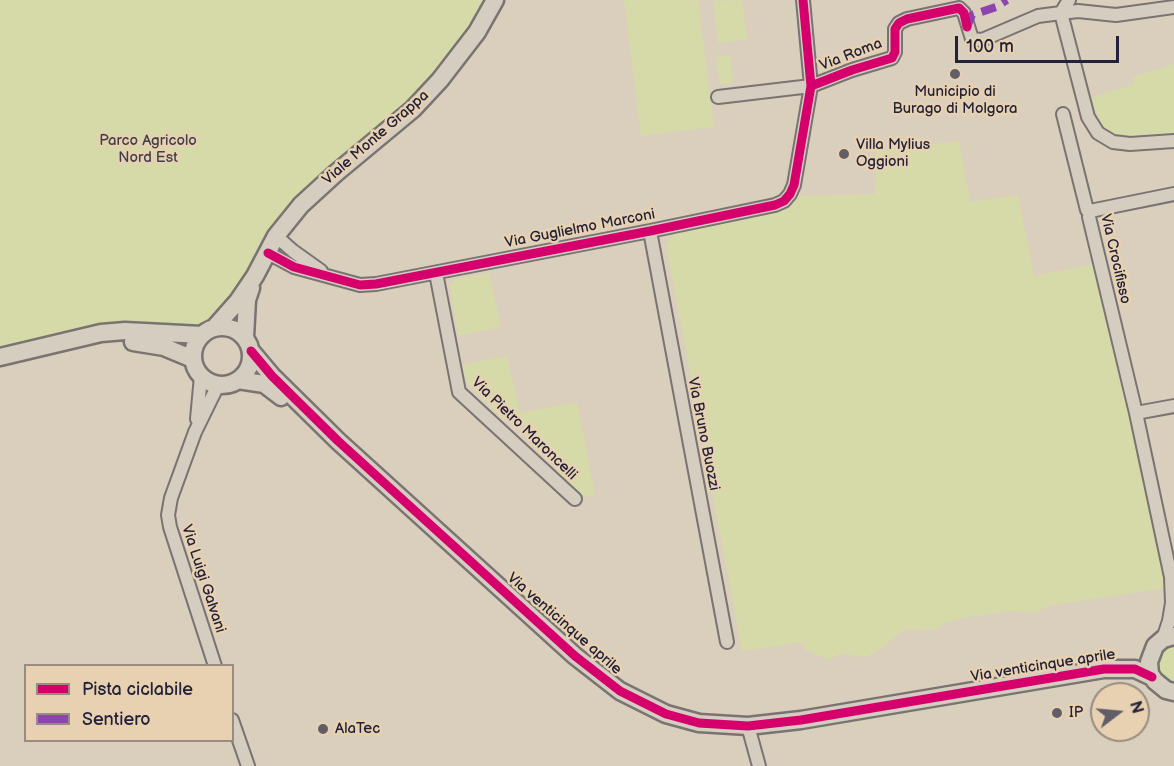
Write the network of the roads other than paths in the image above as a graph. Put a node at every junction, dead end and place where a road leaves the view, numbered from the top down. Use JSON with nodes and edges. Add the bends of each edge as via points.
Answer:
{"nodes":[{"id":1,"x":495,"y":0,"type":"edge"},
{"id":2,"x":803,"y":0,"type":"edge"},
{"id":3,"x":1069,"y":0,"type":"edge"},
{"id":4,"x":1174,"y":7,"type":"edge"},
{"id":5,"x":1061,"y":13,"type":"junction"},
{"id":6,"x":811,"y":86,"type":"junction"},
{"id":7,"x":718,"y":97,"type":"dead end"},
{"id":8,"x":1063,"y":114,"type":"dead end"},
{"id":9,"x":1174,"y":141,"type":"edge"},
{"id":10,"x":1174,"y":194,"type":"edge"},
{"id":11,"x":1090,"y":212,"type":"junction"},
{"id":12,"x":650,"y":231,"type":"junction"},
{"id":13,"x":276,"y":236,"type":"junction"},
{"id":14,"x":268,"y":253,"type":"junction"},
{"id":15,"x":436,"y":273,"type":"junction"},
{"id":16,"x":255,"y":276,"type":"junction"},
{"id":17,"x":330,"y":276,"type":"junction"},
{"id":18,"x":208,"y":331,"type":"junction"},
{"id":19,"x":248,"y":344,"type":"junction"},
{"id":20,"x":42,"y":348,"type":"junction"},
{"id":21,"x":0,"y":357,"type":"edge"},
{"id":22,"x":193,"y":359,"type":"junction"},
{"id":23,"x":201,"y":376,"type":"junction"},
{"id":24,"x":238,"y":380,"type":"junction"},
{"id":25,"x":218,"y":385,"type":"junction"},
{"id":26,"x":1174,"y":406,"type":"edge"},
{"id":27,"x":1136,"y":413,"type":"junction"},
{"id":28,"x":195,"y":432,"type":"junction"},
{"id":29,"x":338,"y":441,"type":"junction"},
{"id":30,"x":575,"y":499,"type":"dead end"},
{"id":31,"x":1172,"y":582,"type":"edge"},
{"id":32,"x":1163,"y":641,"type":"edge"},
{"id":33,"x":727,"y":642,"type":"dead end"},
{"id":34,"x":214,"y":664,"type":"edge"},
{"id":35,"x":1104,"y":669,"type":"junction"},
{"id":36,"x":1152,"y":677,"type":"junction"},
{"id":37,"x":1171,"y":695,"type":"edge"},
{"id":38,"x":234,"y":726,"type":"edge"},
{"id":39,"x":748,"y":726,"type":"junction"},
{"id":40,"x":248,"y":766,"type":"edge"},
{"id":41,"x":759,"y":766,"type":"edge"}],
"edges":[{"from":1,"to":13,"type":"street","name":"Viale Monte Grappa","via":[[477,32],[440,80],[308,199]]},
{"from":2,"to":6,"type":"street","name":"Via Guglielmo Marconi"},
{"from":3,"to":5,"type":"street"},
{"from":4,"to":5,"type":"street","via":[[1116,15]]},
{"from":5,"to":6,"type":"street","name":"Via Roma","via":[[1038,16],[982,39],[972,39],[959,8],[908,19],[895,29],[892,58]]},
{"from":5,"to":9,"type":"street","via":[[1088,117],[1098,133],[1113,142],[1130,144]]},
{"from":6,"to":7,"type":"street"},
{"from":6,"to":12,"type":"street","name":"Via Guglielmo Marconi","via":[[794,185],[784,201]]},
{"from":8,"to":11,"type":"street","name":"Via Crocifisso"},
{"from":10,"to":11,"type":"street"},
{"from":11,"to":27,"type":"street","name":"Via Crocifisso"},
{"from":12,"to":15,"type":"street","name":"Via Guglielmo Marconi"},
{"from":12,"to":33,"type":"street","name":"Via Bruno Buozzi"},
{"from":13,"to":14,"type":"street","name":"Viale Monte Grappa"},
{"from":13,"to":17,"type":"street","name":"Via Guglielmo Marconi"},
{"from":14,"to":16,"type":"street","name":"Viale Monte Grappa"},
{"from":14,"to":17,"type":"street","name":"Via Guglielmo Marconi","via":[[294,267]]},
{"from":15,"to":17,"type":"street","name":"Via Guglielmo Marconi","via":[[360,285]]},
{"from":15,"to":30,"type":"street","name":"Via Pietro Maroncelli","via":[[459,392]]},
{"from":16,"to":18,"type":"street","name":"Viale Monte Grappa","via":[[238,301]]},
{"from":16,"to":19,"type":"street","name":"Viale Monte Grappa","via":[[247,300]]},
{"from":18,"to":19,"type":"street","via":[[231,328]]},
{"from":18,"to":20,"type":"street","via":[[113,332],[77,337]]},
{"from":18,"to":22,"type":"street","via":[[195,346]]},
{"from":19,"to":24,"type":"street","via":[[249,368]]},
{"from":19,"to":29,"type":"street","name":"Via venticinque aprile","via":[[272,376]]},
{"from":20,"to":21,"type":"street"},
{"from":20,"to":22,"type":"street","via":[[133,342],[164,347]]},
{"from":22,"to":23,"type":"street"},
{"from":23,"to":25,"type":"street"},
{"from":23,"to":28,"type":"street","name":"Via Luigi Galvani"},
{"from":24,"to":25,"type":"street"},
{"from":24,"to":29,"type":"street","name":"Via venticinque aprile","via":[[264,384]]},
{"from":25,"to":28,"type":"street","name":"Via Luigi Galvani"},
{"from":26,"to":27,"type":"street"},
{"from":27,"to":31,"type":"street","name":"Via Crocifisso"},
{"from":28,"to":34,"type":"street","name":"Via Luigi Galvani","via":[[168,515]]},
{"from":29,"to":39,"type":"street","name":"Via venticinque aprile","via":[[562,645],[620,692],[681,719]]},
{"from":31,"to":32,"type":"street","name":"Via Crocifisso","via":[[1172,603]]},
{"from":32,"to":35,"type":"street","name":"Via venticinque aprile"},
{"from":32,"to":36,"type":"street","via":[[1149,662]]},
{"from":35,"to":36,"type":"street","name":"Via venticinque aprile","via":[[1138,670]]},
{"from":35,"to":39,"type":"street","name":"Via venticinque aprile"},
{"from":36,"to":37,"type":"street"},
{"from":38,"to":40,"type":"street"},
{"from":39,"to":41,"type":"street"}]}
